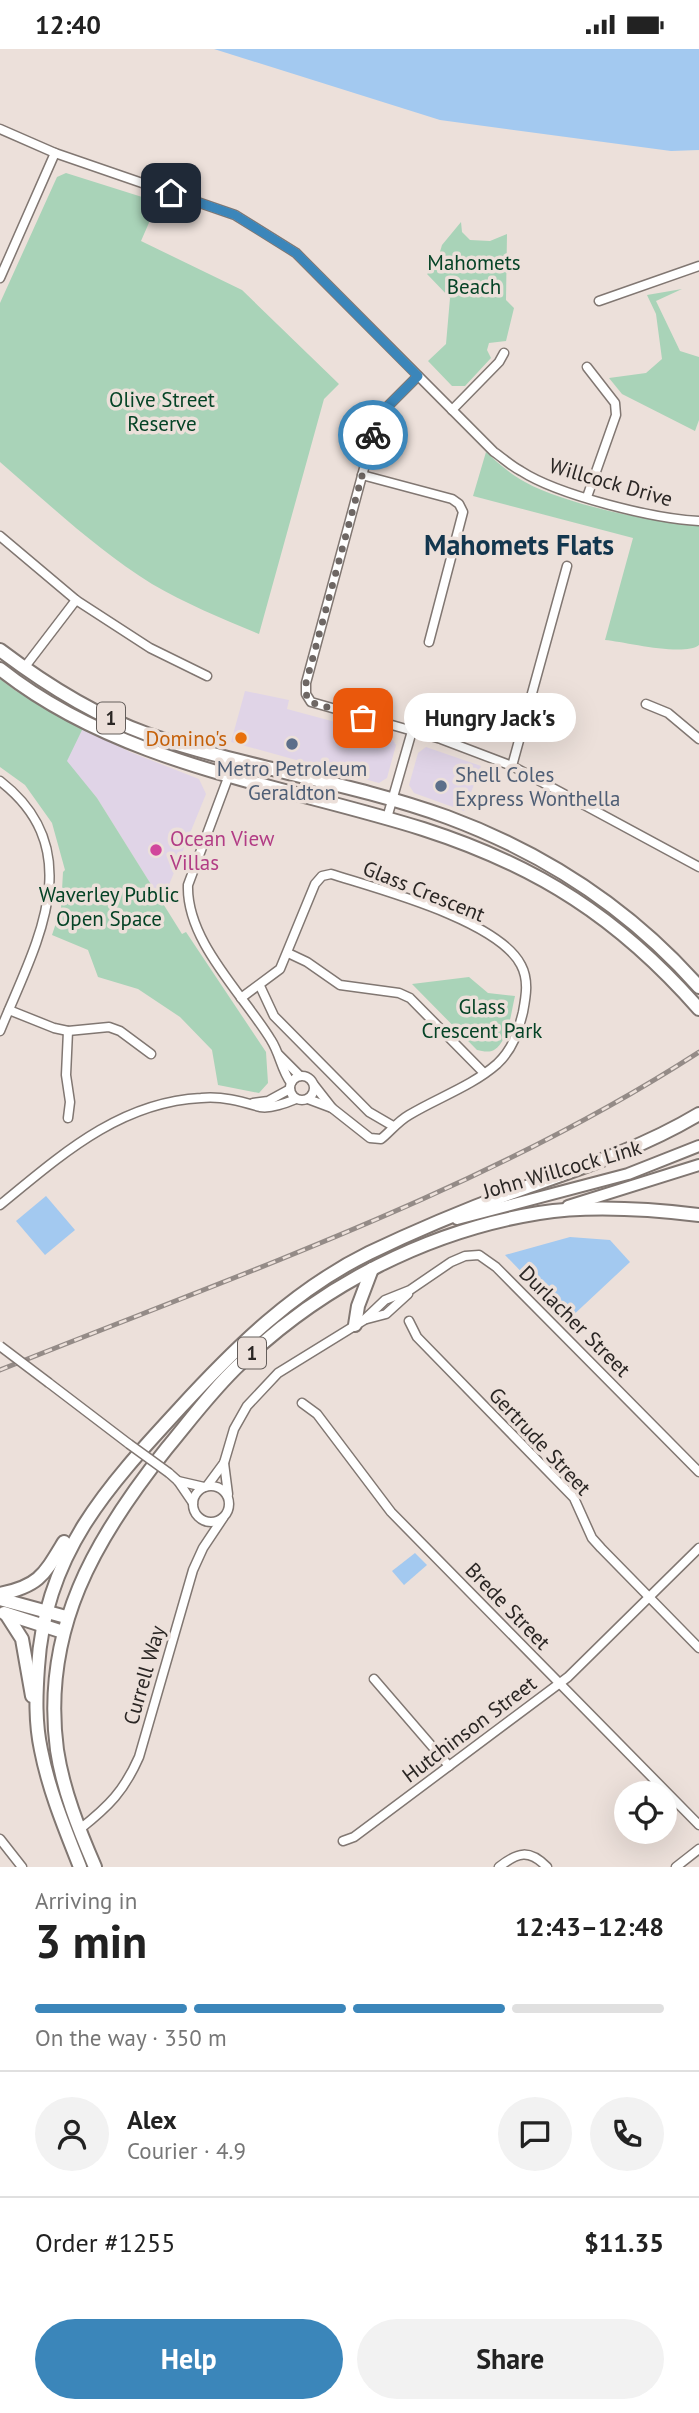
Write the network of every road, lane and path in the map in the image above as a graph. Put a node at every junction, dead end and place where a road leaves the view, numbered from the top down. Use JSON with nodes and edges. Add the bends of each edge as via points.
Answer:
{"nodes":[{"id":1,"x":0,"y":129,"type":"edge"},
{"id":2,"x":55,"y":153,"type":"junction"},
{"id":3,"x":699,"y":266,"type":"edge"},
{"id":4,"x":0,"y":278,"type":"edge"},
{"id":5,"x":599,"y":301,"type":"dead end"},
{"id":6,"x":503,"y":353,"type":"dead end"},
{"id":7,"x":587,"y":367,"type":"dead end"},
{"id":8,"x":418,"y":376,"type":"junction"},
{"id":9,"x":452,"y":410,"type":"junction"},
{"id":10,"x":362,"y":475,"type":"junction"},
{"id":11,"x":587,"y":497,"type":"junction"},
{"id":12,"x":699,"y":521,"type":"edge"},
{"id":13,"x":0,"y":536,"type":"edge"},
{"id":14,"x":567,"y":566,"type":"dead end"},
{"id":15,"x":76,"y":600,"type":"junction"},
{"id":16,"x":429,"y":642,"type":"dead end"},
{"id":17,"x":0,"y":650,"type":"edge"},
{"id":18,"x":23,"y":668,"type":"junction"},
{"id":19,"x":0,"y":669,"type":"edge"},
{"id":20,"x":207,"y":676,"type":"dead end"},
{"id":21,"x":646,"y":704,"type":"dead end"},
{"id":22,"x":412,"y":731,"type":"junction"},
{"id":23,"x":699,"y":739,"type":"edge"},
{"id":24,"x":234,"y":759,"type":"junction"},
{"id":25,"x":512,"y":766,"type":"junction"},
{"id":26,"x":229,"y":775,"type":"junction"},
{"id":27,"x":0,"y":781,"type":"edge"},
{"id":28,"x":393,"y":800,"type":"junction"},
{"id":29,"x":387,"y":818,"type":"junction"},
{"id":30,"x":699,"y":867,"type":"edge"},
{"id":31,"x":288,"y":953,"type":"junction"},
{"id":32,"x":260,"y":986,"type":"junction"},
{"id":33,"x":699,"y":987,"type":"edge"},
{"id":34,"x":241,"y":998,"type":"junction"},
{"id":35,"x":699,"y":1009,"type":"edge"},
{"id":36,"x":9,"y":1010,"type":"junction"},
{"id":37,"x":0,"y":1031,"type":"edge"},
{"id":38,"x":68,"y":1031,"type":"junction"},
{"id":39,"x":151,"y":1054,"type":"dead end"},
{"id":40,"x":279,"y":1055,"type":"junction"},
{"id":41,"x":484,"y":1073,"type":"junction"},
{"id":42,"x":300,"y":1076,"type":"junction"},
{"id":43,"x":314,"y":1085,"type":"junction"},
{"id":44,"x":290,"y":1086,"type":"junction"},
{"id":45,"x":308,"y":1098,"type":"junction"},
{"id":46,"x":296,"y":1099,"type":"junction"},
{"id":47,"x":253,"y":1103,"type":"junction"},
{"id":48,"x":332,"y":1108,"type":"junction"},
{"id":49,"x":699,"y":1114,"type":"edge"},
{"id":50,"x":68,"y":1118,"type":"dead end"},
{"id":51,"x":393,"y":1126,"type":"junction"},
{"id":52,"x":699,"y":1146,"type":"edge"},
{"id":53,"x":699,"y":1165,"type":"edge"},
{"id":54,"x":0,"y":1205,"type":"edge"},
{"id":55,"x":540,"y":1213,"type":"junction"},
{"id":56,"x":699,"y":1215,"type":"edge"},
{"id":57,"x":435,"y":1225,"type":"junction"},
{"id":58,"x":372,"y":1269,"type":"junction"},
{"id":59,"x":409,"y":1321,"type":"dead end"},
{"id":60,"x":359,"y":1323,"type":"junction"},
{"id":61,"x":0,"y":1346,"type":"edge"},
{"id":62,"x":302,"y":1403,"type":"dead end"},
{"id":63,"x":225,"y":1462,"type":"junction"},
{"id":64,"x":699,"y":1472,"type":"edge"},
{"id":65,"x":178,"y":1481,"type":"junction"},
{"id":66,"x":206,"y":1487,"type":"junction"},
{"id":67,"x":229,"y":1499,"type":"junction"},
{"id":68,"x":193,"y":1503,"type":"junction"},
{"id":69,"x":223,"y":1517,"type":"junction"},
{"id":70,"x":85,"y":1522,"type":"junction"},
{"id":71,"x":699,"y":1548,"type":"edge"},
{"id":72,"x":0,"y":1596,"type":"edge"},
{"id":73,"x":649,"y":1597,"type":"junction"},
{"id":74,"x":46,"y":1612,"type":"junction"},
{"id":75,"x":3,"y":1613,"type":"edge"},
{"id":76,"x":66,"y":1617,"type":"junction"},
{"id":77,"x":43,"y":1626,"type":"junction"},
{"id":78,"x":62,"y":1632,"type":"junction"},
{"id":79,"x":699,"y":1648,"type":"edge"},
{"id":80,"x":374,"y":1679,"type":"dead end"},
{"id":81,"x":559,"y":1683,"type":"junction"},
{"id":82,"x":35,"y":1703,"type":"junction"},
{"id":83,"x":449,"y":1766,"type":"junction"},
{"id":84,"x":699,"y":1825,"type":"edge"},
{"id":85,"x":80,"y":1829,"type":"junction"},
{"id":86,"x":0,"y":1839,"type":"edge"},
{"id":87,"x":343,"y":1841,"type":"dead end"},
{"id":88,"x":699,"y":1849,"type":"edge"},
{"id":89,"x":22,"y":1867,"type":"edge"},
{"id":90,"x":80,"y":1867,"type":"edge"},
{"id":91,"x":95,"y":1867,"type":"edge"},
{"id":92,"x":499,"y":1867,"type":"edge"},
{"id":93,"x":547,"y":1867,"type":"edge"},
{"id":94,"x":676,"y":1867,"type":"edge"}],
"edges":[{"from":1,"to":2,"type":"street","name":"Willcock Drive"},
{"from":2,"to":4,"type":"street"},
{"from":2,"to":8,"type":"street","name":"Willcock Drive","via":[[235,215],[266,232],[296,253]]},
{"from":3,"to":5,"type":"street"},
{"from":6,"to":9,"type":"street"},
{"from":7,"to":11,"type":"street","via":[[615,403],[617,415]]},
{"from":8,"to":9,"type":"street","name":"Willcock Drive"},
{"from":8,"to":10,"type":"street","via":[[382,412]]},
{"from":9,"to":11,"type":"street","name":"Willcock Drive","via":[[520,471]]},
{"from":10,"to":16,"type":"street","via":[[452,499],[463,512]]},
{"from":10,"to":22,"type":"street","via":[[306,694],[319,706]]},
{"from":11,"to":12,"type":"street","name":"Willcock Drive","via":[[663,517]]},
{"from":13,"to":15,"type":"street"},
{"from":14,"to":25,"type":"street"},
{"from":15,"to":18,"type":"street"},
{"from":15,"to":20,"type":"street","via":[[150,648]]},
{"from":17,"to":18,"type":"highway","number":"1"},
{"from":18,"to":24,"type":"highway","number":"1","via":[[93,710],[144,733]]},
{"from":19,"to":26,"type":"highway","number":"1","via":[[85,723],[160,754]]},
{"from":21,"to":23,"type":"street","via":[[668,713]]},
{"from":22,"to":25,"type":"street"},
{"from":22,"to":28,"type":"street"},
{"from":24,"to":26,"type":"street"},
{"from":24,"to":28,"type":"highway","number":"1"},
{"from":25,"to":30,"type":"street"},
{"from":26,"to":29,"type":"highway","number":"1"},
{"from":26,"to":34,"type":"street","via":[[188,885],[187,903],[204,942]]},
{"from":27,"to":36,"type":"street","via":[[29,810],[47,848],[51,888],[46,919]]},
{"from":28,"to":29,"type":"street"},
{"from":28,"to":33,"type":"highway","number":"1","via":[[447,817],[541,859],[628,918]]},
{"from":29,"to":35,"type":"highway","number":"1","via":[[503,861],[588,906],[653,959]]},
{"from":31,"to":32,"type":"street","name":"Glass Crescent","via":[[280,969]]},
{"from":31,"to":41,"type":"street","via":[[340,985],[410,998]]},
{"from":31,"to":41,"type":"street","name":"Glass Crescent","via":[[315,884],[331,874],[448,914],[495,939],[522,966],[526,999],[507,1053]]},
{"from":32,"to":34,"type":"street","name":"Glass Crescent"},
{"from":32,"to":51,"type":"street","via":[[274,1016],[369,1112]]},
{"from":34,"to":40,"type":"street"},
{"from":36,"to":37,"type":"street"},
{"from":36,"to":38,"type":"street"},
{"from":38,"to":39,"type":"street","via":[[108,1027]]},
{"from":38,"to":50,"type":"street"},
{"from":40,"to":42,"type":"street"},
{"from":40,"to":44,"type":"street"},
{"from":41,"to":51,"type":"street","name":"Glass Crescent"},
{"from":42,"to":43,"type":"street"},
{"from":42,"to":44,"type":"street"},
{"from":43,"to":45,"type":"street"},
{"from":43,"to":48,"type":"street"},
{"from":44,"to":46,"type":"street"},
{"from":44,"to":47,"type":"street","via":[[268,1101]]},
{"from":45,"to":46,"type":"street"},
{"from":45,"to":48,"type":"street"},
{"from":46,"to":47,"type":"street","via":[[272,1106]]},
{"from":47,"to":54,"type":"street","via":[[188,1098],[127,1115],[73,1145]]},
{"from":48,"to":51,"type":"street","name":"Glass Crescent","via":[[370,1138],[381,1139]]},
{"from":49,"to":57,"type":"highway","number":"1","via":[[646,1143]]},
{"from":52,"to":57,"type":"main road","name":"John Willcock Link","via":[[628,1174]]},
{"from":53,"to":55,"type":"main road","name":"John Willcock Link"},
{"from":55,"to":56,"type":"highway","number":"1","via":[[640,1209]]},
{"from":55,"to":58,"type":"highway","number":"1","via":[[449,1235]]},
{"from":57,"to":70,"type":"highway","number":"1","via":[[326,1278],[244,1340],[165,1424]]},
{"from":58,"to":60,"type":"highway","via":[[358,1306]]},
{"from":58,"to":76,"type":"highway","number":"1","via":[[281,1328],[197,1411],[108,1529],[85,1569]]},
{"from":59,"to":73,"type":"street","name":"Gertrude Street","via":[[417,1338],[574,1498],[592,1538]]},
{"from":60,"to":63,"type":"street","name":"Durlacher Street","via":[[267,1382],[239,1419]]},
{"from":60,"to":64,"type":"street","name":"Durlacher Street","via":[[393,1310],[410,1290],[451,1262],[479,1255]]},
{"from":61,"to":65,"type":"street","bridge":true},
{"from":62,"to":81,"type":"street","name":"Brede Street","via":[[317,1414],[391,1512]]},
{"from":63,"to":66,"type":"street","name":"Durlacher Street"},
{"from":63,"to":67,"type":"street","name":"Durlacher Street"},
{"from":65,"to":66,"type":"street"},
{"from":65,"to":68,"type":"street"},
{"from":66,"to":67,"type":"street","via":[[220,1487]]},
{"from":66,"to":68,"type":"street"},
{"from":67,"to":69,"type":"street"},
{"from":68,"to":69,"type":"street","via":[[204,1520]]},
{"from":69,"to":85,"type":"street","name":"Currell Way","via":[[193,1570],[128,1782]]},
{"from":70,"to":72,"type":"highway","via":[[64,1541],[35,1583]]},
{"from":70,"to":74,"type":"highway","number":"1","via":[[61,1566]]},
{"from":71,"to":73,"type":"street","name":"Hutchinson Street"},
{"from":72,"to":74,"type":"highway"},
{"from":73,"to":79,"type":"street","name":"Gertrude Street"},
{"from":73,"to":81,"type":"street","name":"Hutchinson Street"},
{"from":74,"to":76,"type":"highway"},
{"from":74,"to":77,"type":"highway","number":"1"},
{"from":75,"to":77,"type":"highway"},
{"from":75,"to":82,"type":"highway","via":[[22,1639]]},
{"from":76,"to":78,"type":"highway","number":"1"},
{"from":77,"to":78,"type":"highway"},
{"from":77,"to":82,"type":"highway","number":"1"},
{"from":78,"to":85,"type":"highway","number":"1","via":[[54,1693],[57,1750]]},
{"from":80,"to":83,"type":"street"},
{"from":81,"to":83,"type":"street","name":"Hutchinson Street"},
{"from":81,"to":84,"type":"street","name":"Brede Street"},
{"from":82,"to":90,"type":"highway","number":"1","via":[[52,1794]]},
{"from":83,"to":87,"type":"street","name":"Hutchinson Street"},
{"from":85,"to":91,"type":"highway","number":"1"},
{"from":86,"to":89,"type":"street"},
{"from":88,"to":94,"type":"street"},
{"from":92,"to":93,"type":"street","via":[[524,1852]]}]}
